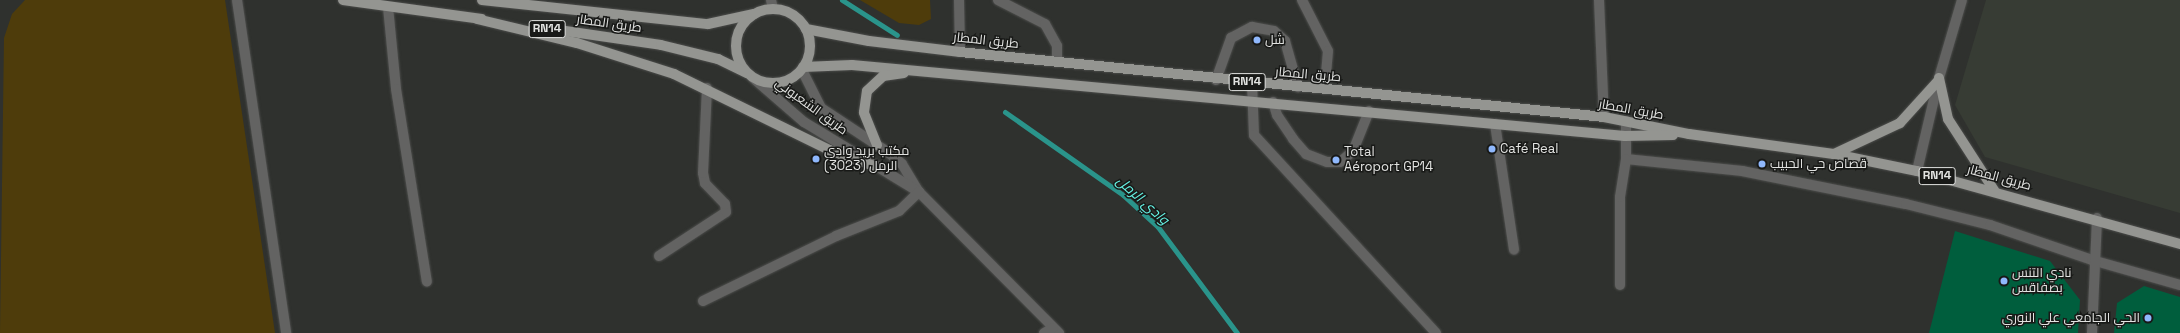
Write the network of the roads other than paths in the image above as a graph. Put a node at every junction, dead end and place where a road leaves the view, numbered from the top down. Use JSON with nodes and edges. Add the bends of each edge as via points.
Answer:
{"nodes":[{"id":1,"x":237,"y":0,"type":"edge"},
{"id":2,"x":344,"y":0,"type":"edge"},
{"id":3,"x":482,"y":0,"type":"edge"},
{"id":4,"x":959,"y":0,"type":"edge"},
{"id":5,"x":998,"y":0,"type":"edge"},
{"id":6,"x":1302,"y":0,"type":"edge"},
{"id":7,"x":1599,"y":0,"type":"edge"},
{"id":8,"x":1962,"y":0,"type":"edge"},
{"id":9,"x":772,"y":5,"type":"edge"},
{"id":10,"x":388,"y":7,"type":"junction"},
{"id":11,"x":754,"y":14,"type":"junction"},
{"id":12,"x":477,"y":19,"type":"junction"},
{"id":13,"x":806,"y":29,"type":"junction"},
{"id":14,"x":960,"y":52,"type":"junction"},
{"id":15,"x":1057,"y":62,"type":"junction"},
{"id":16,"x":803,"y":69,"type":"junction"},
{"id":17,"x":921,"y":71,"type":"junction"},
{"id":18,"x":749,"y":75,"type":"junction"},
{"id":19,"x":1938,"y":79,"type":"junction"},
{"id":20,"x":1216,"y":80,"type":"junction"},
{"id":21,"x":1252,"y":83,"type":"junction"},
{"id":22,"x":1298,"y":87,"type":"junction"},
{"id":23,"x":707,"y":88,"type":"junction"},
{"id":24,"x":1325,"y":89,"type":"junction"},
{"id":25,"x":1251,"y":100,"type":"junction"},
{"id":26,"x":1274,"y":102,"type":"junction"},
{"id":27,"x":1369,"y":111,"type":"junction"},
{"id":28,"x":1604,"y":117,"type":"junction"},
{"id":29,"x":1626,"y":121,"type":"junction"},
{"id":30,"x":1495,"y":124,"type":"junction"},
{"id":31,"x":1689,"y":134,"type":"junction"},
{"id":32,"x":1625,"y":136,"type":"junction"},
{"id":33,"x":877,"y":145,"type":"junction"},
{"id":34,"x":1834,"y":154,"type":"junction"},
{"id":35,"x":1626,"y":159,"type":"junction"},
{"id":36,"x":877,"y":167,"type":"junction"},
{"id":37,"x":1917,"y":171,"type":"junction"},
{"id":38,"x":1994,"y":190,"type":"junction"},
{"id":39,"x":919,"y":192,"type":"junction"},
{"id":40,"x":2097,"y":218,"type":"junction"},
{"id":41,"x":2180,"y":244,"type":"edge"},
{"id":42,"x":1514,"y":250,"type":"dead end"},
{"id":43,"x":659,"y":256,"type":"dead end"},
{"id":44,"x":2092,"y":260,"type":"junction"},
{"id":45,"x":427,"y":282,"type":"dead end"},
{"id":46,"x":1620,"y":285,"type":"dead end"},
{"id":47,"x":2180,"y":285,"type":"edge"},
{"id":48,"x":703,"y":300,"type":"dead end"},
{"id":49,"x":1056,"y":330,"type":"edge"},
{"id":50,"x":286,"y":333,"type":"edge"},
{"id":51,"x":1044,"y":333,"type":"edge"},
{"id":52,"x":1436,"y":333,"type":"edge"},
{"id":53,"x":2092,"y":333,"type":"edge"}],
"edges":[{"from":1,"to":50,"type":"street"},
{"from":2,"to":10,"type":"main road","name":"طريق المطار","number":"RN14"},
{"from":3,"to":11,"type":"main road","name":"طريق المطار","number":"RN14","via":[[708,24]]},
{"from":4,"to":14,"type":"street"},
{"from":5,"to":15,"type":"street","via":[[1045,24],[1058,46]]},
{"from":6,"to":24,"type":"street","via":[[1328,52]]},
{"from":7,"to":28,"type":"street"},
{"from":8,"to":19,"type":"street"},
{"from":9,"to":11,"type":"main road","number":"RN14"},
{"from":9,"to":13,"type":"main road","number":"RN14","via":[[792,15]]},
{"from":10,"to":12,"type":"main road","name":"طريق المطار","number":"RN14"},
{"from":10,"to":45,"type":"street","via":[[396,89]]},
{"from":11,"to":18,"type":"main road","via":[[745,21],[735,42],[736,54]]},
{"from":12,"to":18,"type":"main road","name":"طريق المطار","number":"RN14","via":[[661,45],[718,59]]},
{"from":12,"to":23,"type":"main road","via":[[598,49]]},
{"from":13,"to":14,"type":"main road","name":"طريق المطار","number":"RN14","via":[[870,42]]},
{"from":13,"to":16,"type":"main road","via":[[810,48]]},
{"from":14,"to":15,"type":"main road","name":"طريق المطار","number":"RN14"},
{"from":15,"to":20,"type":"main road","name":"طريق المطار","number":"RN14"},
{"from":16,"to":17,"type":"main road","name":"طريق المطار","number":"RN14","via":[[852,65]]},
{"from":16,"to":18,"type":"main road","number":"RN14","via":[[778,83]]},
{"from":16,"to":33,"type":"street","name":"طريق الشعبوني","via":[[821,108]]},
{"from":17,"to":25,"type":"main road","name":"طريق المطار","number":"RN14"},
{"from":17,"to":33,"type":"main road","via":[[883,76],[867,91],[864,112]]},
{"from":18,"to":36,"type":"street","name":"طريق الشعبوني","via":[[804,122]]},
{"from":19,"to":34,"type":"main road","via":[[1900,123]]},
{"from":19,"to":37,"type":"street"},
{"from":19,"to":38,"type":"main road","via":[[1948,119]]},
{"from":20,"to":21,"type":"main road","name":"طريق المطار","number":"RN14"},
{"from":20,"to":22,"type":"street","via":[[1231,38],[1252,27],[1274,31],[1285,41]]},
{"from":21,"to":22,"type":"main road","name":"طريق المطار","number":"RN14"},
{"from":21,"to":25,"type":"street"},
{"from":22,"to":24,"type":"main road","name":"طريق المطار","number":"RN14"},
{"from":23,"to":36,"type":"main road","via":[[829,150]]},
{"from":23,"to":43,"type":"street","via":[[703,173],[705,183],[725,204],[726,212]]},
{"from":24,"to":28,"type":"main road","name":"طريق المطار","number":"RN14"},
{"from":25,"to":26,"type":"main road","name":"طريق المطار","number":"RN14"},
{"from":25,"to":52,"type":"street","via":[[1254,135]]},
{"from":26,"to":27,"type":"main road","name":"طريق المطار","number":"RN14"},
{"from":26,"to":27,"type":"street","via":[[1277,115],[1292,139],[1306,154],[1327,162],[1340,162],[1353,151]]},
{"from":27,"to":30,"type":"main road","name":"طريق المطار","number":"RN14"},
{"from":28,"to":29,"type":"main road","name":"طريق المطار","number":"RN14"},
{"from":29,"to":31,"type":"main road","name":"طريق المطار","number":"RN14"},
{"from":29,"to":32,"type":"street"},
{"from":30,"to":32,"type":"main road","name":"طريق المطار","number":"RN14"},
{"from":30,"to":42,"type":"street"},
{"from":31,"to":32,"type":"main road","name":"طريق المطار","number":"RN14"},
{"from":31,"to":34,"type":"main road","name":"طريق المطار","number":"RN14"},
{"from":32,"to":35,"type":"street"},
{"from":33,"to":39,"type":"street","name":"طريق الشعبوني","via":[[902,164]]},
{"from":34,"to":37,"type":"main road","name":"طريق المطار","number":"RN14"},
{"from":35,"to":44,"type":"street","via":[[1742,171],[1840,189],[1990,225]]},
{"from":35,"to":46,"type":"street","via":[[1620,197]]},
{"from":36,"to":39,"type":"street","name":"طريق الشعبوني"},
{"from":37,"to":38,"type":"main road","name":"طريق المطار","number":"RN14"},
{"from":38,"to":40,"type":"main road","name":"طريق المطار","number":"RN14"},
{"from":39,"to":48,"type":"street","via":[[899,211],[836,236]]},
{"from":39,"to":49,"type":"street","name":"طريق الشعبوني"},
{"from":40,"to":41,"type":"main road","name":"طريق المطار","number":"RN14"},
{"from":40,"to":44,"type":"street"},
{"from":44,"to":47,"type":"street"},
{"from":44,"to":53,"type":"street"},
{"from":49,"to":51,"type":"street"}]}
